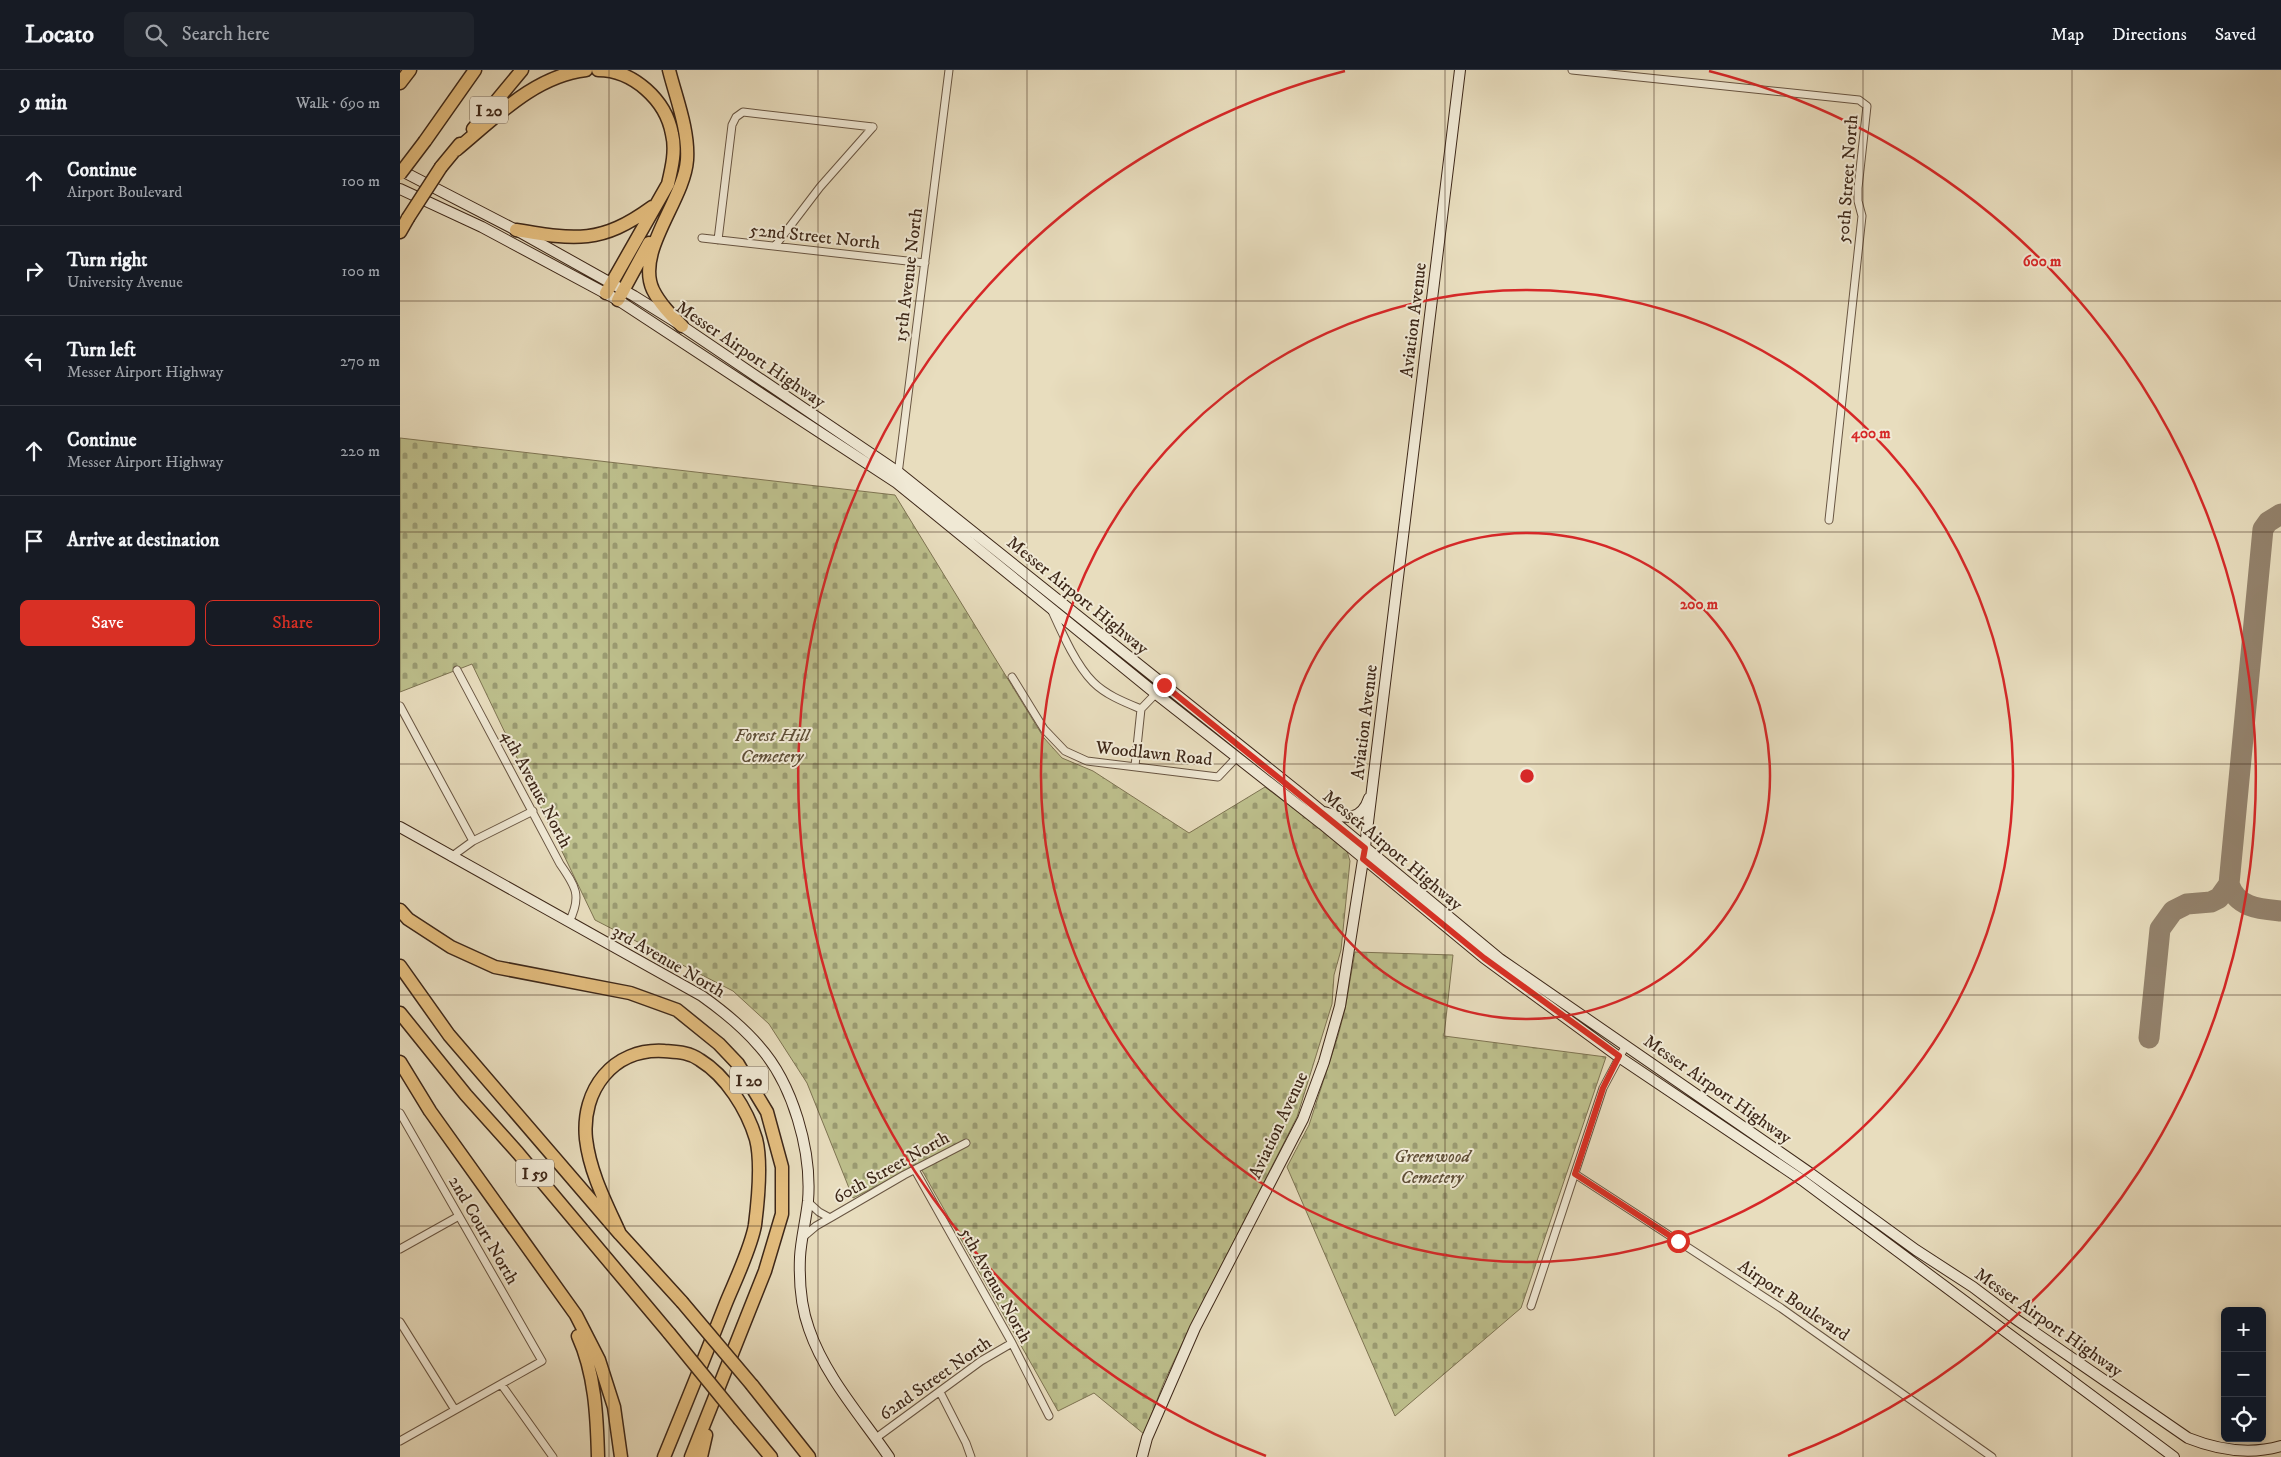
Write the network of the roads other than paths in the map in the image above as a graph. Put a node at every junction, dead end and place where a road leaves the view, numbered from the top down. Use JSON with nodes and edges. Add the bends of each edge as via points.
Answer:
{"nodes":[{"id":1,"x":410,"y":70,"type":"edge"},
{"id":2,"x":475,"y":70,"type":"edge"},
{"id":3,"x":522,"y":70,"type":"edge"},
{"id":4,"x":586,"y":70,"type":"edge"},
{"id":5,"x":598,"y":70,"type":"edge"},
{"id":6,"x":669,"y":70,"type":"edge"},
{"id":7,"x":949,"y":70,"type":"edge"},
{"id":8,"x":1460,"y":70,"type":"edge"},
{"id":9,"x":1572,"y":70,"type":"edge"},
{"id":10,"x":400,"y":83,"type":"edge"},
{"id":11,"x":456,"y":150,"type":"junction"},
{"id":12,"x":400,"y":170,"type":"edge"},
{"id":13,"x":400,"y":174,"type":"edge"},
{"id":14,"x":681,"y":185,"type":"junction"},
{"id":15,"x":400,"y":189,"type":"edge"},
{"id":16,"x":656,"y":204,"type":"junction"},
{"id":17,"x":516,"y":230,"type":"junction"},
{"id":18,"x":400,"y":232,"type":"edge"},
{"id":19,"x":702,"y":238,"type":"dead end"},
{"id":20,"x":718,"y":240,"type":"junction"},
{"id":21,"x":775,"y":246,"type":"junction"},
{"id":22,"x":925,"y":263,"type":"junction"},
{"id":23,"x":608,"y":288,"type":"junction"},
{"id":24,"x":621,"y":295,"type":"junction"},
{"id":25,"x":682,"y":326,"type":"junction"},
{"id":26,"x":898,"y":472,"type":"junction"},
{"id":27,"x":897,"y":483,"type":"junction"},
{"id":28,"x":1829,"y":520,"type":"dead end"},
{"id":29,"x":1051,"y":608,"type":"junction"},
{"id":30,"x":457,"y":670,"type":"dead end"},
{"id":31,"x":1012,"y":677,"type":"dead end"},
{"id":32,"x":1164,"y":685,"type":"junction"},
{"id":33,"x":1155,"y":693,"type":"junction"},
{"id":34,"x":400,"y":706,"type":"edge"},
{"id":35,"x":1141,"y":709,"type":"junction"},
{"id":36,"x":1237,"y":757,"type":"junction"},
{"id":37,"x":1135,"y":766,"type":"junction"},
{"id":38,"x":1372,"y":785,"type":"junction"},
{"id":39,"x":533,"y":811,"type":"junction"},
{"id":40,"x":1322,"y":812,"type":"junction"},
{"id":41,"x":400,"y":827,"type":"edge"},
{"id":42,"x":473,"y":841,"type":"junction"},
{"id":43,"x":1365,"y":848,"type":"junction"},
{"id":44,"x":451,"y":857,"type":"junction"},
{"id":45,"x":1363,"y":859,"type":"junction"},
{"id":46,"x":1379,"y":872,"type":"junction"},
{"id":47,"x":1358,"y":890,"type":"junction"},
{"id":48,"x":400,"y":910,"type":"edge"},
{"id":49,"x":569,"y":922,"type":"junction"},
{"id":50,"x":400,"y":966,"type":"edge"},
{"id":51,"x":400,"y":1012,"type":"edge"},
{"id":52,"x":1626,"y":1046,"type":"junction"},
{"id":53,"x":1619,"y":1056,"type":"junction"},
{"id":54,"x":400,"y":1062,"type":"edge"},
{"id":55,"x":400,"y":1113,"type":"edge"},
{"id":56,"x":966,"y":1143,"type":"dead end"},
{"id":57,"x":915,"y":1170,"type":"junction"},
{"id":58,"x":1575,"y":1174,"type":"junction"},
{"id":59,"x":808,"y":1202,"type":"junction"},
{"id":60,"x":459,"y":1216,"type":"junction"},
{"id":61,"x":830,"y":1218,"type":"junction"},
{"id":62,"x":620,"y":1234,"type":"junction"},
{"id":63,"x":803,"y":1237,"type":"junction"},
{"id":64,"x":400,"y":1249,"type":"edge"},
{"id":65,"x":554,"y":1284,"type":"junction"},
{"id":66,"x":1531,"y":1306,"type":"dead end"},
{"id":67,"x":400,"y":1322,"type":"edge"},
{"id":68,"x":1012,"y":1344,"type":"junction"},
{"id":69,"x":501,"y":1384,"type":"junction"},
{"id":70,"x":940,"y":1392,"type":"junction"},
{"id":71,"x":714,"y":1402,"type":"junction"},
{"id":72,"x":455,"y":1410,"type":"junction"},
{"id":73,"x":1048,"y":1416,"type":"dead end"},
{"id":74,"x":876,"y":1438,"type":"junction"},
{"id":75,"x":400,"y":1441,"type":"edge"},
{"id":76,"x":2281,"y":1446,"type":"edge"},
{"id":77,"x":553,"y":1457,"type":"edge"},
{"id":78,"x":598,"y":1457,"type":"edge"},
{"id":79,"x":621,"y":1457,"type":"edge"},
{"id":80,"x":664,"y":1457,"type":"edge"},
{"id":81,"x":691,"y":1457,"type":"edge"},
{"id":82,"x":701,"y":1457,"type":"edge"},
{"id":83,"x":771,"y":1457,"type":"edge"},
{"id":84,"x":809,"y":1457,"type":"edge"},
{"id":85,"x":889,"y":1457,"type":"edge"},
{"id":86,"x":971,"y":1457,"type":"edge"},
{"id":87,"x":1142,"y":1457,"type":"edge"},
{"id":88,"x":1992,"y":1457,"type":"edge"},
{"id":89,"x":2174,"y":1457,"type":"edge"}],
"edges":[{"from":1,"to":10,"type":"highway"},
{"from":2,"to":13,"type":"highway","number":"I 20","bridge":true},
{"from":3,"to":11,"type":"highway","number":"I 20"},
{"from":4,"to":11,"type":"highway","via":[[549,80],[525,94]]},
{"from":5,"to":16,"type":"highway","via":[[617,73],[645,88],[667,116],[674,149],[672,169],[668,184]]},
{"from":6,"to":14,"type":"highway","via":[[685,134],[687,160]]},
{"from":7,"to":22,"type":"street","name":"15th Avenue North"},
{"from":8,"to":38,"type":"main road","name":"Aviation Avenue"},
{"from":9,"to":28,"type":"street","name":"50th Street North","via":[[1859,100],[1867,106],[1858,188],[1862,216]]},
{"from":11,"to":18,"type":"highway","number":"I 20","bridge":true},
{"from":12,"to":17,"type":"main road","name":"Messer Airport Highway"},
{"from":14,"to":24,"type":"highway"},
{"from":14,"to":25,"type":"highway","via":[[650,256],[649,270],[652,289],[663,307]]},
{"from":15,"to":23,"type":"main road","name":"Messer Airport Highway"},
{"from":16,"to":17,"type":"highway","via":[[634,221],[604,235],[562,238]]},
{"from":16,"to":23,"type":"highway"},
{"from":17,"to":23,"type":"main road","name":"Messer Airport Highway"},
{"from":19,"to":20,"type":"street","name":"52nd Street North"},
{"from":20,"to":21,"type":"street","name":"52nd Street North"},
{"from":20,"to":21,"type":"street","via":[[732,125],[736,117],[743,112],[873,127],[820,187]]},
{"from":21,"to":22,"type":"street","name":"52nd Street North"},
{"from":22,"to":26,"type":"street","name":"15th Avenue North"},
{"from":23,"to":24,"type":"main road","name":"Messer Airport Highway"},
{"from":24,"to":25,"type":"main road","name":"Messer Airport Highway"},
{"from":24,"to":27,"type":"main road","name":"Messer Airport Highway"},
{"from":25,"to":26,"type":"main road","name":"Messer Airport Highway"},
{"from":26,"to":27,"type":"street","name":"15th Avenue North"},
{"from":26,"to":32,"type":"main road","name":"Messer Airport Highway"},
{"from":27,"to":29,"type":"main road","name":"Messer Airport Highway"},
{"from":29,"to":33,"type":"main road","name":"Messer Airport Highway"},
{"from":29,"to":35,"type":"street","via":[[1068,644],[1093,682],[1112,696]]},
{"from":30,"to":39,"type":"street","name":"4th Avenue North"},
{"from":31,"to":37,"type":"street","name":"Woodlawn Road","via":[[1044,729],[1065,750],[1087,761]]},
{"from":32,"to":33,"type":"street"},
{"from":32,"to":40,"type":"main road","name":"Messer Airport Highway"},
{"from":33,"to":35,"type":"street"},
{"from":33,"to":36,"type":"main road","name":"Messer Airport Highway"},
{"from":34,"to":42,"type":"street"},
{"from":35,"to":37,"type":"street"},
{"from":36,"to":37,"type":"street","name":"Woodlawn Road","via":[[1218,777]]},
{"from":36,"to":45,"type":"main road","name":"Messer Airport Highway"},
{"from":38,"to":40,"type":"main road","via":[[1368,802],[1360,814],[1352,818]]},
{"from":38,"to":43,"type":"main road","name":"Aviation Avenue"},
{"from":39,"to":42,"type":"street"},
{"from":39,"to":49,"type":"street","name":"4th Avenue North","via":[[577,896]]},
{"from":40,"to":43,"type":"main road","name":"Messer Airport Highway"},
{"from":41,"to":44,"type":"main road","name":"3rd Avenue North"},
{"from":42,"to":44,"type":"street"},
{"from":43,"to":45,"type":"main road","name":"Aviation Avenue"},
{"from":43,"to":52,"type":"main road","name":"Messer Airport Highway","via":[[1500,959]]},
{"from":44,"to":49,"type":"main road","name":"3rd Avenue North"},
{"from":45,"to":46,"type":"main road","name":"Messer Airport Highway"},
{"from":45,"to":47,"type":"main road","name":"Aviation Avenue"},
{"from":46,"to":47,"type":"main road","via":[[1366,878]]},
{"from":46,"to":53,"type":"main road","name":"Messer Airport Highway","via":[[1484,958]]},
{"from":47,"to":87,"type":"main road","name":"Aviation Avenue","via":[[1340,1006],[1306,1111],[1195,1328],[1147,1438]]},
{"from":48,"to":71,"type":"highway","number":"I 20","via":[[451,948],[495,967],[630,993],[677,1010],[719,1044],[738,1064],[755,1090],[767,1112],[781,1160],[782,1214],[765,1272]]},
{"from":49,"to":59,"type":"main road","name":"3rd Avenue North","via":[[702,996],[733,1018],[760,1047],[780,1077],[799,1121],[809,1181]]},
{"from":50,"to":62,"type":"highway","number":"I 59","via":[[449,1035]]},
{"from":51,"to":83,"type":"highway","number":"I 59","bridge":true,"via":[[454,1082],[518,1152]]},
{"from":52,"to":53,"type":"street"},
{"from":52,"to":76,"type":"main road","name":"Messer Airport Highway","via":[[2188,1438],[2214,1448],[2245,1451]]},
{"from":53,"to":58,"type":"street","via":[[1603,1088]]},
{"from":53,"to":89,"type":"main road","name":"Messer Airport Highway","via":[[1802,1180]]},
{"from":54,"to":65,"type":"highway","via":[[430,1111]]},
{"from":55,"to":60,"type":"street","name":"2nd Court North"},
{"from":56,"to":57,"type":"street","name":"60th Street North"},
{"from":57,"to":61,"type":"street","name":"60th Street North"},
{"from":57,"to":68,"type":"street","name":"5th Avenue North"},
{"from":58,"to":66,"type":"street"},
{"from":58,"to":88,"type":"street","name":"Airport Boulevard","via":[[1781,1308]]},
{"from":59,"to":61,"type":"street","name":"60th Street North"},
{"from":59,"to":63,"type":"main road","name":"3rd Avenue North"},
{"from":60,"to":64,"type":"street"},
{"from":60,"to":69,"type":"street","name":"2nd Court North","via":[[542,1361]]},
{"from":61,"to":63,"type":"street","name":"60th Street North"},
{"from":62,"to":80,"type":"highway","via":[[595,1179],[589,1156],[587,1114],[594,1088],[613,1065],[627,1057],[642,1052],[683,1052],[700,1059],[716,1073],[742,1108],[756,1140],[758,1188],[754,1228]]},
{"from":62,"to":84,"type":"highway","number":"I 59","bridge":true,"via":[[682,1302]]},
{"from":63,"to":74,"type":"main road","name":"3rd Avenue North","via":[[801,1292],[809,1328],[828,1371]]},
{"from":65,"to":78,"type":"highway","via":[[585,1352],[598,1418]]},
{"from":65,"to":79,"type":"highway","via":[[576,1314],[599,1360],[614,1408]]},
{"from":67,"to":72,"type":"street"},
{"from":68,"to":70,"type":"street","name":"62nd Street North","via":[[981,1361]]},
{"from":68,"to":73,"type":"street","name":"5th Avenue North"},
{"from":69,"to":72,"type":"street"},
{"from":69,"to":77,"type":"street"},
{"from":70,"to":74,"type":"street","name":"62nd Street North"},
{"from":70,"to":86,"type":"street"},
{"from":71,"to":81,"type":"highway","number":"I 20"},
{"from":71,"to":82,"type":"highway"},
{"from":72,"to":75,"type":"street"},
{"from":74,"to":85,"type":"main road","name":"3rd Avenue North"}]}
